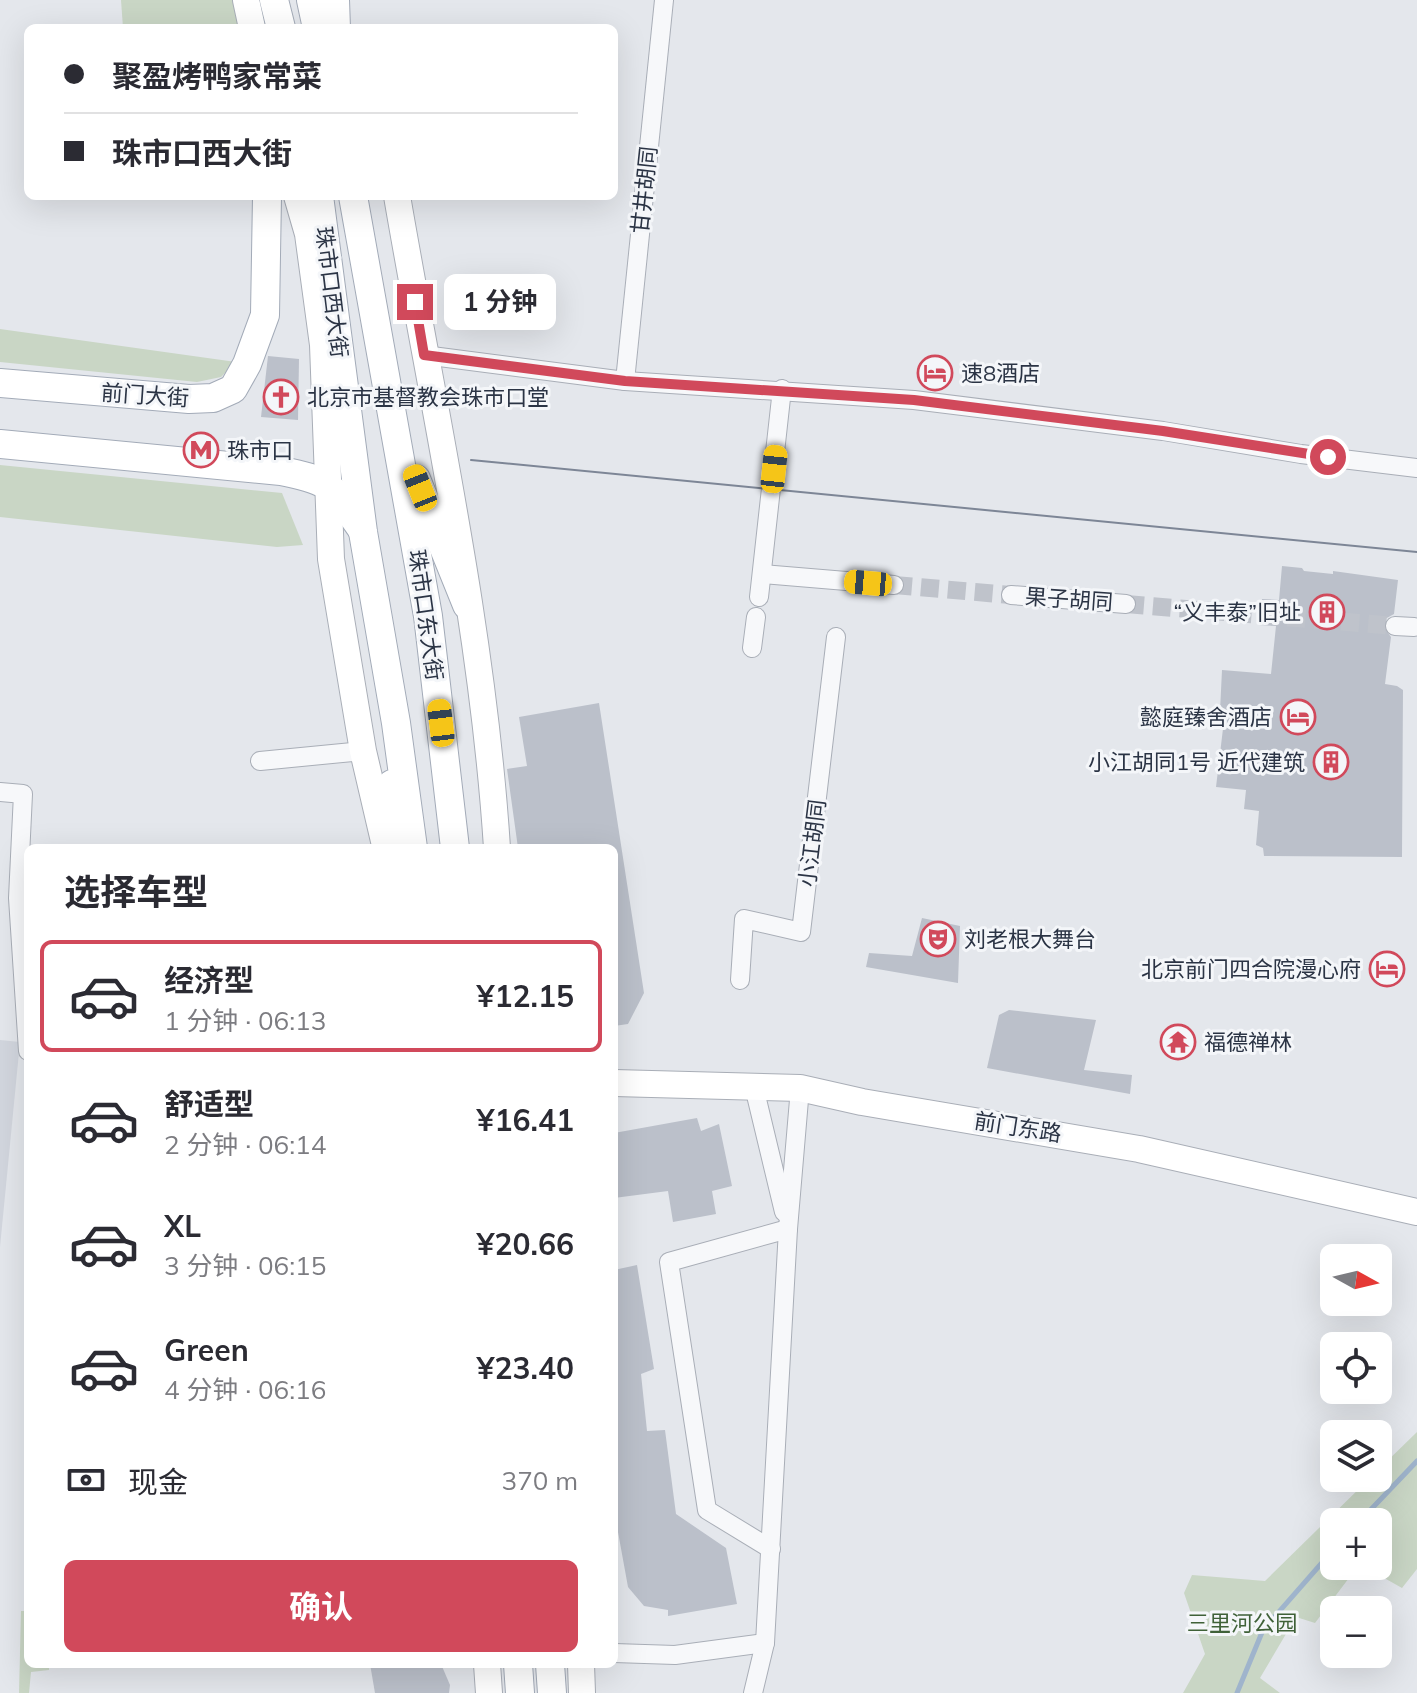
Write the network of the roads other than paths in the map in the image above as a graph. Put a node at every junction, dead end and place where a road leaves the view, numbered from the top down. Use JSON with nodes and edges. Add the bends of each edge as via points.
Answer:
{"nodes":[{"id":1,"x":246,"y":0,"type":"edge"},
{"id":2,"x":272,"y":0,"type":"edge"},
{"id":3,"x":311,"y":0,"type":"edge"},
{"id":4,"x":337,"y":0,"type":"edge"},
{"id":5,"x":664,"y":0,"type":"edge"},
{"id":6,"x":251,"y":24,"type":"edge"},
{"id":7,"x":269,"y":24,"type":"edge"},
{"id":8,"x":280,"y":24,"type":"edge"},
{"id":9,"x":316,"y":24,"type":"edge"},
{"id":10,"x":336,"y":24,"type":"edge"},
{"id":11,"x":346,"y":24,"type":"edge"},
{"id":12,"x":267,"y":200,"type":"edge"},
{"id":13,"x":298,"y":200,"type":"edge"},
{"id":14,"x":318,"y":200,"type":"edge"},
{"id":15,"x":354,"y":200,"type":"edge"},
{"id":16,"x":398,"y":200,"type":"edge"},
{"id":17,"x":424,"y":355,"type":"junction"},
{"id":18,"x":625,"y":381,"type":"junction"},
{"id":19,"x":0,"y":383,"type":"edge"},
{"id":20,"x":782,"y":389,"type":"junction"},
{"id":21,"x":397,"y":430,"type":"junction"},
{"id":22,"x":0,"y":444,"type":"edge"},
{"id":23,"x":1417,"y":468,"type":"edge"},
{"id":24,"x":330,"y":484,"type":"junction"},
{"id":25,"x":363,"y":532,"type":"junction"},
{"id":26,"x":762,"y":574,"type":"junction"},
{"id":27,"x":894,"y":585,"type":"tunnel mouth"},
{"id":28,"x":1011,"y":595,"type":"tunnel mouth"},
{"id":29,"x":759,"y":597,"type":"dead end"},
{"id":30,"x":1126,"y":604,"type":"tunnel mouth"},
{"id":31,"x":467,"y":605,"type":"junction"},
{"id":32,"x":756,"y":617,"type":"dead end"},
{"id":33,"x":836,"y":637,"type":"dead end"},
{"id":34,"x":752,"y":648,"type":"dead end"},
{"id":35,"x":396,"y":723,"type":"junction"},
{"id":36,"x":363,"y":751,"type":"junction"},
{"id":37,"x":260,"y":761,"type":"dead end"},
{"id":38,"x":0,"y":792,"type":"edge"},
{"id":39,"x":385,"y":844,"type":"edge"},
{"id":40,"x":386,"y":844,"type":"edge"},
{"id":41,"x":412,"y":844,"type":"edge"},
{"id":42,"x":455,"y":844,"type":"edge"},
{"id":43,"x":497,"y":844,"type":"edge"},
{"id":44,"x":740,"y":980,"type":"dead end"},
{"id":45,"x":24,"y":990,"type":"edge"},
{"id":46,"x":618,"y":1083,"type":"edge"},
{"id":47,"x":754,"y":1087,"type":"junction"},
{"id":48,"x":800,"y":1088,"type":"junction"},
{"id":49,"x":1417,"y":1212,"type":"edge"},
{"id":50,"x":788,"y":1229,"type":"junction"},
{"id":51,"x":771,"y":1549,"type":"junction"},
{"id":52,"x":765,"y":1643,"type":"junction"},
{"id":53,"x":618,"y":1653,"type":"edge"},
{"id":54,"x":487,"y":1668,"type":"edge"},
{"id":55,"x":518,"y":1668,"type":"edge"},
{"id":56,"x":550,"y":1668,"type":"edge"},
{"id":57,"x":581,"y":1668,"type":"edge"},
{"id":58,"x":489,"y":1693,"type":"edge"},
{"id":59,"x":520,"y":1693,"type":"edge"},
{"id":60,"x":552,"y":1693,"type":"edge"},
{"id":61,"x":582,"y":1693,"type":"edge"},
{"id":62,"x":753,"y":1693,"type":"edge"}],
"edges":[{"from":1,"to":6,"type":"street"},
{"from":2,"to":7,"type":"main road"},
{"from":2,"to":8,"type":"main road"},
{"from":3,"to":9,"type":"main road"},
{"from":4,"to":10,"type":"main road"},
{"from":4,"to":11,"type":"street"},
{"from":5,"to":18,"type":"street","name":"甘井胡同"},
{"from":12,"to":19,"type":"main road","name":"前门大街","via":[[265,315],[233,389],[213,398],[189,399]]},
{"from":13,"to":24,"type":"street","name":"珠市口西大街","via":[[323,345]]},
{"from":14,"to":25,"type":"main road","name":"珠市口西大街"},
{"from":15,"to":21,"type":"main road","name":"珠市口西大街"},
{"from":16,"to":17,"type":"street"},
{"from":17,"to":18,"type":"street"},
{"from":17,"to":31,"type":"street","name":"珠市口东大街"},
{"from":18,"to":20,"type":"street"},
{"from":20,"to":23,"type":"street","via":[[1134,427]]},
{"from":20,"to":26,"type":"street"},
{"from":21,"to":31,"type":"main road"},
{"from":21,"to":42,"type":"main road","name":"珠市口东大街","via":[[428,616]]},
{"from":22,"to":24,"type":"main road","via":[[281,471]]},
{"from":24,"to":25,"type":"main road"},
{"from":24,"to":36,"type":"street","via":[[331,559]]},
{"from":25,"to":35,"type":"main road","name":"珠市口东大街"},
{"from":26,"to":27,"type":"street"},
{"from":26,"to":29,"type":"street"},
{"from":28,"to":30,"type":"street","name":"果子胡同"},
{"from":31,"to":43,"type":"street","name":"珠市口东大街"},
{"from":32,"to":34,"type":"street"},
{"from":33,"to":44,"type":"street","name":"小江胡同","via":[[801,932],[744,919]]},
{"from":35,"to":40,"type":"main road"},
{"from":35,"to":41,"type":"main road","name":"珠市口东大街"},
{"from":36,"to":37,"type":"street"},
{"from":36,"to":39,"type":"street"},
{"from":38,"to":45,"type":"street","via":[[23,794],[18,898]]},
{"from":46,"to":47,"type":"street","name":"前门东路"},
{"from":47,"to":48,"type":"street","name":"前门东路"},
{"from":47,"to":50,"type":"street"},
{"from":48,"to":49,"type":"street","name":"前门东路","via":[[1139,1149]]},
{"from":48,"to":50,"type":"street"},
{"from":50,"to":51,"type":"street"},
{"from":50,"to":51,"type":"street","via":[[669,1262],[707,1510]]},
{"from":51,"to":52,"type":"street"},
{"from":52,"to":53,"type":"street","via":[[675,1655]]},
{"from":52,"to":62,"type":"street"},
{"from":54,"to":58,"type":"street"},
{"from":55,"to":59,"type":"main road"},
{"from":56,"to":60,"type":"main road"},
{"from":57,"to":61,"type":"street"}]}
